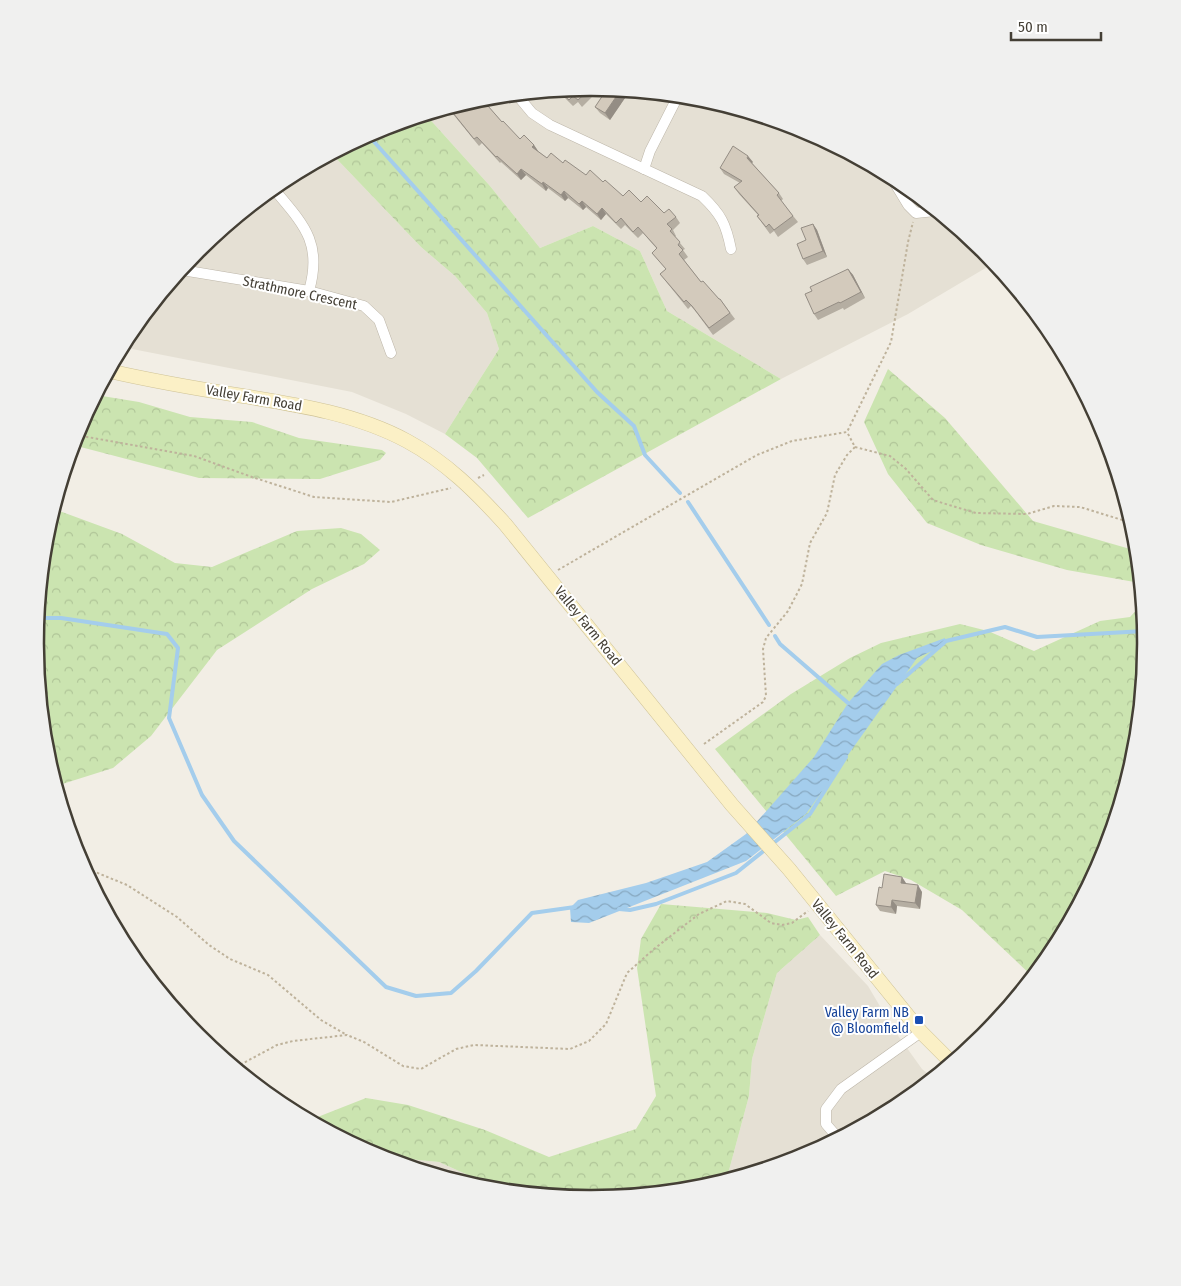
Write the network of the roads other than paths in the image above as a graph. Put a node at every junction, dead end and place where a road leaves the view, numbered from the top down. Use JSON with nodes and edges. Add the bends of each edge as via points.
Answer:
{"nodes":[{"id":1,"x":522,"y":101,"type":"edge"},
{"id":2,"x":674,"y":103,"type":"edge"},
{"id":3,"x":644,"y":169,"type":"junction"},
{"id":4,"x":901,"y":193,"type":"edge"},
{"id":5,"x":278,"y":194,"type":"edge"},
{"id":6,"x":927,"y":212,"type":"edge"},
{"id":7,"x":731,"y":249,"type":"dead end"},
{"id":8,"x":190,"y":271,"type":"edge"},
{"id":9,"x":309,"y":291,"type":"junction"},
{"id":10,"x":391,"y":353,"type":"dead end"},
{"id":11,"x":116,"y":372,"type":"edge"},
{"id":12,"x":921,"y":1032,"type":"junction"},
{"id":13,"x":947,"y":1058,"type":"edge"},
{"id":14,"x":833,"y":1132,"type":"edge"}],
"edges":[{"from":1,"to":3,"type":"street","via":[[532,113],[550,125]]},
{"from":2,"to":3,"type":"street"},
{"from":3,"to":7,"type":"street","via":[[702,196],[716,210]]},
{"from":4,"to":6,"type":"street","via":[[916,213]]},
{"from":5,"to":9,"type":"street","via":[[298,218],[313,246],[314,274]]},
{"from":8,"to":9,"type":"street","name":"Strathmore Crescent"},
{"from":9,"to":10,"type":"street","name":"Strathmore Crescent","via":[[364,306],[379,320]]},
{"from":11,"to":12,"type":"street","name":"Valley Farm Road","via":[[310,407],[352,418],[407,441],[467,484],[505,524]]},
{"from":12,"to":13,"type":"street","name":"Valley Farm Road"},
{"from":12,"to":14,"type":"street","via":[[840,1090],[826,1109],[826,1124]]}]}
